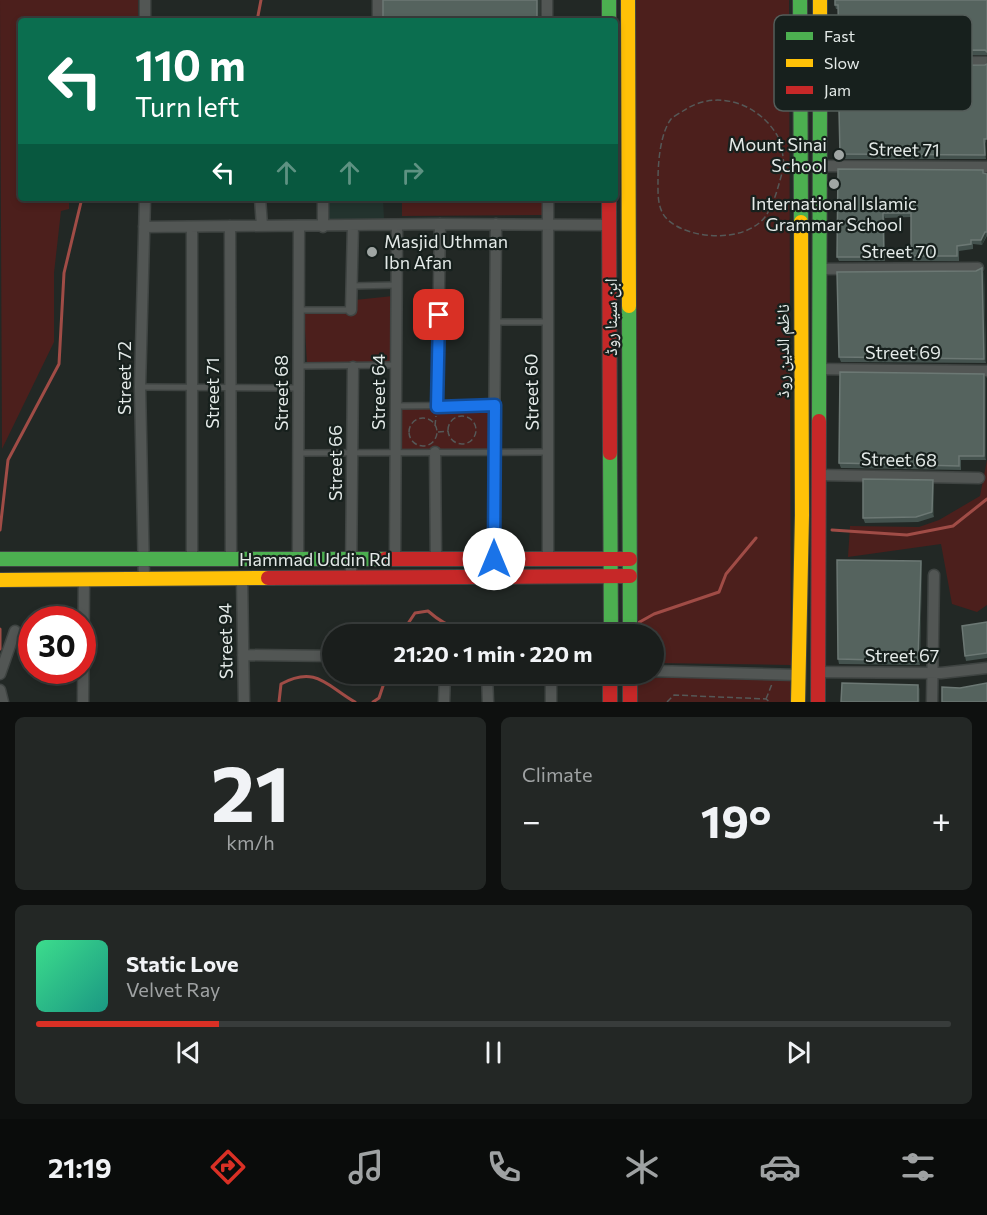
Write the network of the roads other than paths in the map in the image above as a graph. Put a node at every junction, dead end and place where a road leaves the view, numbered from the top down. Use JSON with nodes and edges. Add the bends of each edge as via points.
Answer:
{"nodes":[{"id":1,"x":145,"y":0,"type":"edge"},
{"id":2,"x":378,"y":0,"type":"edge"},
{"id":3,"x":547,"y":0,"type":"edge"},
{"id":4,"x":609,"y":0,"type":"edge"},
{"id":5,"x":628,"y":0,"type":"edge"},
{"id":6,"x":800,"y":0,"type":"edge"},
{"id":7,"x":820,"y":7,"type":"edge"},
{"id":8,"x":800,"y":14,"type":"joint"},
{"id":9,"x":145,"y":18,"type":"edge"},
{"id":10,"x":378,"y":18,"type":"edge"},
{"id":11,"x":547,"y":18,"type":"edge"},
{"id":12,"x":609,"y":18,"type":"edge"},
{"id":13,"x":972,"y":62,"type":"edge"},
{"id":14,"x":987,"y":62,"type":"edge"},
{"id":15,"x":800,"y":111,"type":"edge"},
{"id":16,"x":820,"y":111,"type":"edge"},
{"id":17,"x":820,"y":166,"type":"junction"},
{"id":18,"x":987,"y":167,"type":"edge"},
{"id":19,"x":145,"y":201,"type":"edge"},
{"id":20,"x":260,"y":201,"type":"edge"},
{"id":21,"x":323,"y":201,"type":"edge"},
{"id":22,"x":548,"y":201,"type":"edge"},
{"id":23,"x":609,"y":201,"type":"edge"},
{"id":24,"x":440,"y":224,"type":"junction"},
{"id":25,"x":496,"y":224,"type":"junction"},
{"id":26,"x":549,"y":224,"type":"junction"},
{"id":27,"x":353,"y":225,"type":"junction"},
{"id":28,"x":609,"y":225,"type":"junction"},
{"id":29,"x":230,"y":226,"type":"junction"},
{"id":30,"x":262,"y":226,"type":"junction"},
{"id":31,"x":397,"y":226,"type":"junction"},
{"id":32,"x":144,"y":227,"type":"junction"},
{"id":33,"x":192,"y":227,"type":"junction"},
{"id":34,"x":299,"y":227,"type":"junction"},
{"id":35,"x":323,"y":227,"type":"junction"},
{"id":36,"x":978,"y":268,"type":"edge"},
{"id":37,"x":820,"y":269,"type":"junction"},
{"id":38,"x":396,"y":285,"type":"junction"},
{"id":39,"x":351,"y":286,"type":"junction"},
{"id":40,"x":299,"y":310,"type":"junction"},
{"id":41,"x":351,"y":310,"type":"joint"},
{"id":42,"x":495,"y":322,"type":"junction"},
{"id":43,"x":547,"y":322,"type":"junction"},
{"id":44,"x":396,"y":365,"type":"junction"},
{"id":45,"x":298,"y":366,"type":"junction"},
{"id":46,"x":353,"y":367,"type":"junction"},
{"id":47,"x":819,"y":369,"type":"junction"},
{"id":48,"x":987,"y":370,"type":"edge"},
{"id":49,"x":140,"y":387,"type":"junction"},
{"id":50,"x":190,"y":387,"type":"junction"},
{"id":51,"x":229,"y":388,"type":"junction"},
{"id":52,"x":298,"y":388,"type":"junction"},
{"id":53,"x":495,"y":405,"type":"junction"},
{"id":54,"x":396,"y":406,"type":"junction"},
{"id":55,"x":437,"y":407,"type":"junction"},
{"id":56,"x":435,"y":452,"type":"junction"},
{"id":57,"x":495,"y":452,"type":"junction"},
{"id":58,"x":550,"y":452,"type":"junction"},
{"id":59,"x":298,"y":453,"type":"junction"},
{"id":60,"x":353,"y":453,"type":"junction"},
{"id":61,"x":395,"y":453,"type":"junction"},
{"id":62,"x":820,"y":476,"type":"junction"},
{"id":63,"x":979,"y":478,"type":"dead end"},
{"id":64,"x":819,"y":514,"type":"junction"},
{"id":65,"x":802,"y":515,"type":"junction"},
{"id":66,"x":0,"y":559,"type":"edge"},
{"id":67,"x":143,"y":559,"type":"junction"},
{"id":68,"x":192,"y":559,"type":"junction"},
{"id":69,"x":231,"y":559,"type":"junction"},
{"id":70,"x":298,"y":559,"type":"junction"},
{"id":71,"x":352,"y":559,"type":"junction"},
{"id":72,"x":395,"y":559,"type":"junction"},
{"id":73,"x":436,"y":559,"type":"junction"},
{"id":74,"x":494,"y":559,"type":"junction"},
{"id":75,"x":548,"y":559,"type":"junction"},
{"id":76,"x":611,"y":559,"type":"junction"},
{"id":77,"x":630,"y":559,"type":"junction"},
{"id":78,"x":934,"y":575,"type":"dead end"},
{"id":79,"x":612,"y":576,"type":"junction"},
{"id":80,"x":630,"y":576,"type":"junction"},
{"id":81,"x":493,"y":577,"type":"junction"},
{"id":82,"x":351,"y":578,"type":"junction"},
{"id":83,"x":144,"y":579,"type":"junction"},
{"id":84,"x":242,"y":579,"type":"junction"},
{"id":85,"x":0,"y":580,"type":"edge"},
{"id":86,"x":84,"y":580,"type":"junction"},
{"id":87,"x":611,"y":624,"type":"edge"},
{"id":88,"x":630,"y":624,"type":"edge"},
{"id":89,"x":15,"y":631,"type":"dead end"},
{"id":90,"x":243,"y":655,"type":"junction"},
{"id":91,"x":322,"y":656,"type":"edge"},
{"id":92,"x":987,"y":668,"type":"edge"},
{"id":93,"x":664,"y":671,"type":"edge"},
{"id":94,"x":818,"y":672,"type":"junction"},
{"id":95,"x":932,"y":672,"type":"junction"},
{"id":96,"x":0,"y":674,"type":"edge"},
{"id":97,"x":797,"y":675,"type":"junction"},
{"id":98,"x":445,"y":684,"type":"edge"},
{"id":99,"x":488,"y":684,"type":"edge"},
{"id":100,"x":551,"y":684,"type":"edge"},
{"id":101,"x":610,"y":684,"type":"edge"},
{"id":102,"x":630,"y":684,"type":"edge"},
{"id":103,"x":0,"y":690,"type":"edge"},
{"id":104,"x":3,"y":702,"type":"edge"},
{"id":105,"x":83,"y":702,"type":"edge"},
{"id":106,"x":244,"y":702,"type":"edge"},
{"id":107,"x":444,"y":702,"type":"edge"},
{"id":108,"x":488,"y":702,"type":"edge"},
{"id":109,"x":551,"y":702,"type":"edge"},
{"id":110,"x":610,"y":702,"type":"edge"},
{"id":111,"x":630,"y":702,"type":"edge"},
{"id":112,"x":798,"y":702,"type":"edge"},
{"id":113,"x":818,"y":702,"type":"edge"},
{"id":114,"x":932,"y":702,"type":"edge"}],
"edges":[{"from":1,"to":9,"type":"street"},
{"from":2,"to":10,"type":"street"},
{"from":3,"to":11,"type":"street"},
{"from":4,"to":12,"type":"main road"},
{"from":5,"to":77,"type":"main road","name":"ابن سینا روڈ"},
{"from":6,"to":8,"type":"main road","name":"ناظم الدین روڈ"},
{"from":7,"to":8,"type":"main road"},
{"from":13,"to":14,"type":"street"},
{"from":15,"to":65,"type":"main road","name":"ناظم الدین روڈ"},
{"from":16,"to":17,"type":"main road","name":"ناظم الدین روڈ"},
{"from":17,"to":18,"type":"street","name":"Street 71"},
{"from":17,"to":37,"type":"main road","name":"ناظم الدین روڈ"},
{"from":19,"to":32,"type":"street","name":"Street 72"},
{"from":20,"to":30,"type":"street"},
{"from":21,"to":35,"type":"street"},
{"from":22,"to":26,"type":"street","name":"Street 60"},
{"from":23,"to":28,"type":"main road","name":"ابن سینا روڈ"},
{"from":24,"to":25,"type":"street"},
{"from":24,"to":31,"type":"street"},
{"from":24,"to":55,"type":"street"},
{"from":25,"to":26,"type":"street"},
{"from":25,"to":42,"type":"street"},
{"from":26,"to":28,"type":"street"},
{"from":26,"to":43,"type":"street","name":"Street 60"},
{"from":27,"to":31,"type":"street"},
{"from":27,"to":35,"type":"street"},
{"from":27,"to":39,"type":"street"},
{"from":28,"to":76,"type":"main road","name":"ابن سینا روڈ"},
{"from":29,"to":30,"type":"street"},
{"from":29,"to":33,"type":"street"},
{"from":29,"to":51,"type":"street","name":"Street 71"},
{"from":30,"to":34,"type":"street"},
{"from":31,"to":38,"type":"street","name":"Street 64"},
{"from":32,"to":33,"type":"street"},
{"from":32,"to":49,"type":"street","name":"Street 72"},
{"from":33,"to":50,"type":"street"},
{"from":34,"to":35,"type":"street"},
{"from":34,"to":40,"type":"street","name":"Street 68"},
{"from":36,"to":37,"type":"street","name":"Street 70"},
{"from":37,"to":47,"type":"main road","name":"ناظم الدین روڈ"},
{"from":38,"to":39,"type":"lane"},
{"from":38,"to":44,"type":"street","name":"Street 64"},
{"from":39,"to":41,"type":"street"},
{"from":40,"to":41,"type":"lane"},
{"from":40,"to":45,"type":"street","name":"Street 68"},
{"from":42,"to":43,"type":"lane"},
{"from":42,"to":53,"type":"street"},
{"from":43,"to":58,"type":"street","name":"Street 60"},
{"from":44,"to":46,"type":"lane"},
{"from":44,"to":54,"type":"street","name":"Street 64"},
{"from":45,"to":46,"type":"lane"},
{"from":45,"to":52,"type":"street","name":"Street 68"},
{"from":46,"to":60,"type":"street","name":"Street 66"},
{"from":47,"to":48,"type":"street","name":"Street 69"},
{"from":47,"to":62,"type":"main road","name":"ناظم الدین روڈ"},
{"from":49,"to":50,"type":"lane"},
{"from":49,"to":67,"type":"street","name":"Street 72"},
{"from":50,"to":51,"type":"lane"},
{"from":50,"to":68,"type":"street"},
{"from":51,"to":52,"type":"lane"},
{"from":51,"to":69,"type":"street","name":"Street 71"},
{"from":52,"to":59,"type":"street","name":"Street 68"},
{"from":53,"to":55,"type":"lane"},
{"from":53,"to":57,"type":"street"},
{"from":54,"to":55,"type":"lane"},
{"from":54,"to":61,"type":"street","name":"Street 64"},
{"from":56,"to":57,"type":"lane"},
{"from":56,"to":61,"type":"lane"},
{"from":56,"to":73,"type":"street"},
{"from":57,"to":58,"type":"lane"},
{"from":57,"to":74,"type":"street"},
{"from":58,"to":75,"type":"street","name":"Street 60"},
{"from":59,"to":60,"type":"lane"},
{"from":59,"to":70,"type":"street","name":"Street 68"},
{"from":60,"to":61,"type":"lane"},
{"from":60,"to":71,"type":"street","name":"Street 66"},
{"from":61,"to":72,"type":"street","name":"Street 64"},
{"from":62,"to":63,"type":"street","name":"Street 68"},
{"from":62,"to":64,"type":"main road","name":"ناظم الدین روڈ"},
{"from":64,"to":65,"type":"main road"},
{"from":64,"to":94,"type":"main road","name":"ناظم الدین روڈ"},
{"from":65,"to":97,"type":"main road","name":"ناظم الدین روڈ"},
{"from":66,"to":67,"type":"main road","name":"Hammad Uddin Rd"},
{"from":67,"to":68,"type":"main road","name":"Hammad Uddin Rd"},
{"from":67,"to":83,"type":"street","name":"Street 72"},
{"from":68,"to":69,"type":"main road","name":"Hammad Uddin Rd"},
{"from":69,"to":70,"type":"main road","name":"Hammad Uddin Rd"},
{"from":70,"to":71,"type":"main road","name":"Hammad Uddin Rd"},
{"from":71,"to":72,"type":"main road","name":"Hammad Uddin Rd"},
{"from":71,"to":82,"type":"street","name":"Street 66"},
{"from":72,"to":73,"type":"main road","name":"Hammad Uddin Rd"},
{"from":73,"to":74,"type":"main road","name":"Hammad Uddin Rd"},
{"from":74,"to":75,"type":"main road","name":"Hammad Uddin Rd"},
{"from":74,"to":81,"type":"street"},
{"from":75,"to":76,"type":"main road","name":"Hammad Uddin Rd"},
{"from":76,"to":77,"type":"main road","name":"Hammad Uddin Rd"},
{"from":76,"to":79,"type":"main road","name":"ابن سینا روڈ"},
{"from":77,"to":80,"type":"main road","name":"ابن سینا روڈ"},
{"from":78,"to":95,"type":"street"},
{"from":79,"to":80,"type":"main road","name":"Hammad Uddin Rd"},
{"from":79,"to":81,"type":"main road","name":"Hammad Uddin Rd"},
{"from":79,"to":87,"type":"main road","name":"ابن سینا روڈ"},
{"from":80,"to":88,"type":"main road","name":"ابن سینا روڈ"},
{"from":81,"to":82,"type":"main road","name":"Hammad Uddin Rd"},
{"from":82,"to":84,"type":"main road","name":"Hammad Uddin Rd"},
{"from":83,"to":84,"type":"main road","name":"Hammad Uddin Rd"},
{"from":83,"to":86,"type":"main road","name":"Hammad Uddin Rd"},
{"from":84,"to":90,"type":"street","name":"Street 94"},
{"from":85,"to":86,"type":"main road","name":"Hammad Uddin Rd"},
{"from":86,"to":105,"type":"street"},
{"from":89,"to":96,"type":"street"},
{"from":90,"to":91,"type":"street"},
{"from":90,"to":106,"type":"street","name":"Street 94"},
{"from":92,"to":95,"type":"street","name":"Street 67"},
{"from":93,"to":97,"type":"street"},
{"from":94,"to":95,"type":"street","name":"Street 67"},
{"from":94,"to":113,"type":"main road","name":"ناظم الدین روڈ"},
{"from":95,"to":114,"type":"street"},
{"from":97,"to":112,"type":"main road","name":"ناظم الدین روڈ"},
{"from":98,"to":107,"type":"street"},
{"from":99,"to":108,"type":"street"},
{"from":100,"to":109,"type":"street"},
{"from":101,"to":110,"type":"main road"},
{"from":102,"to":111,"type":"main road"},
{"from":103,"to":104,"type":"street"}]}
